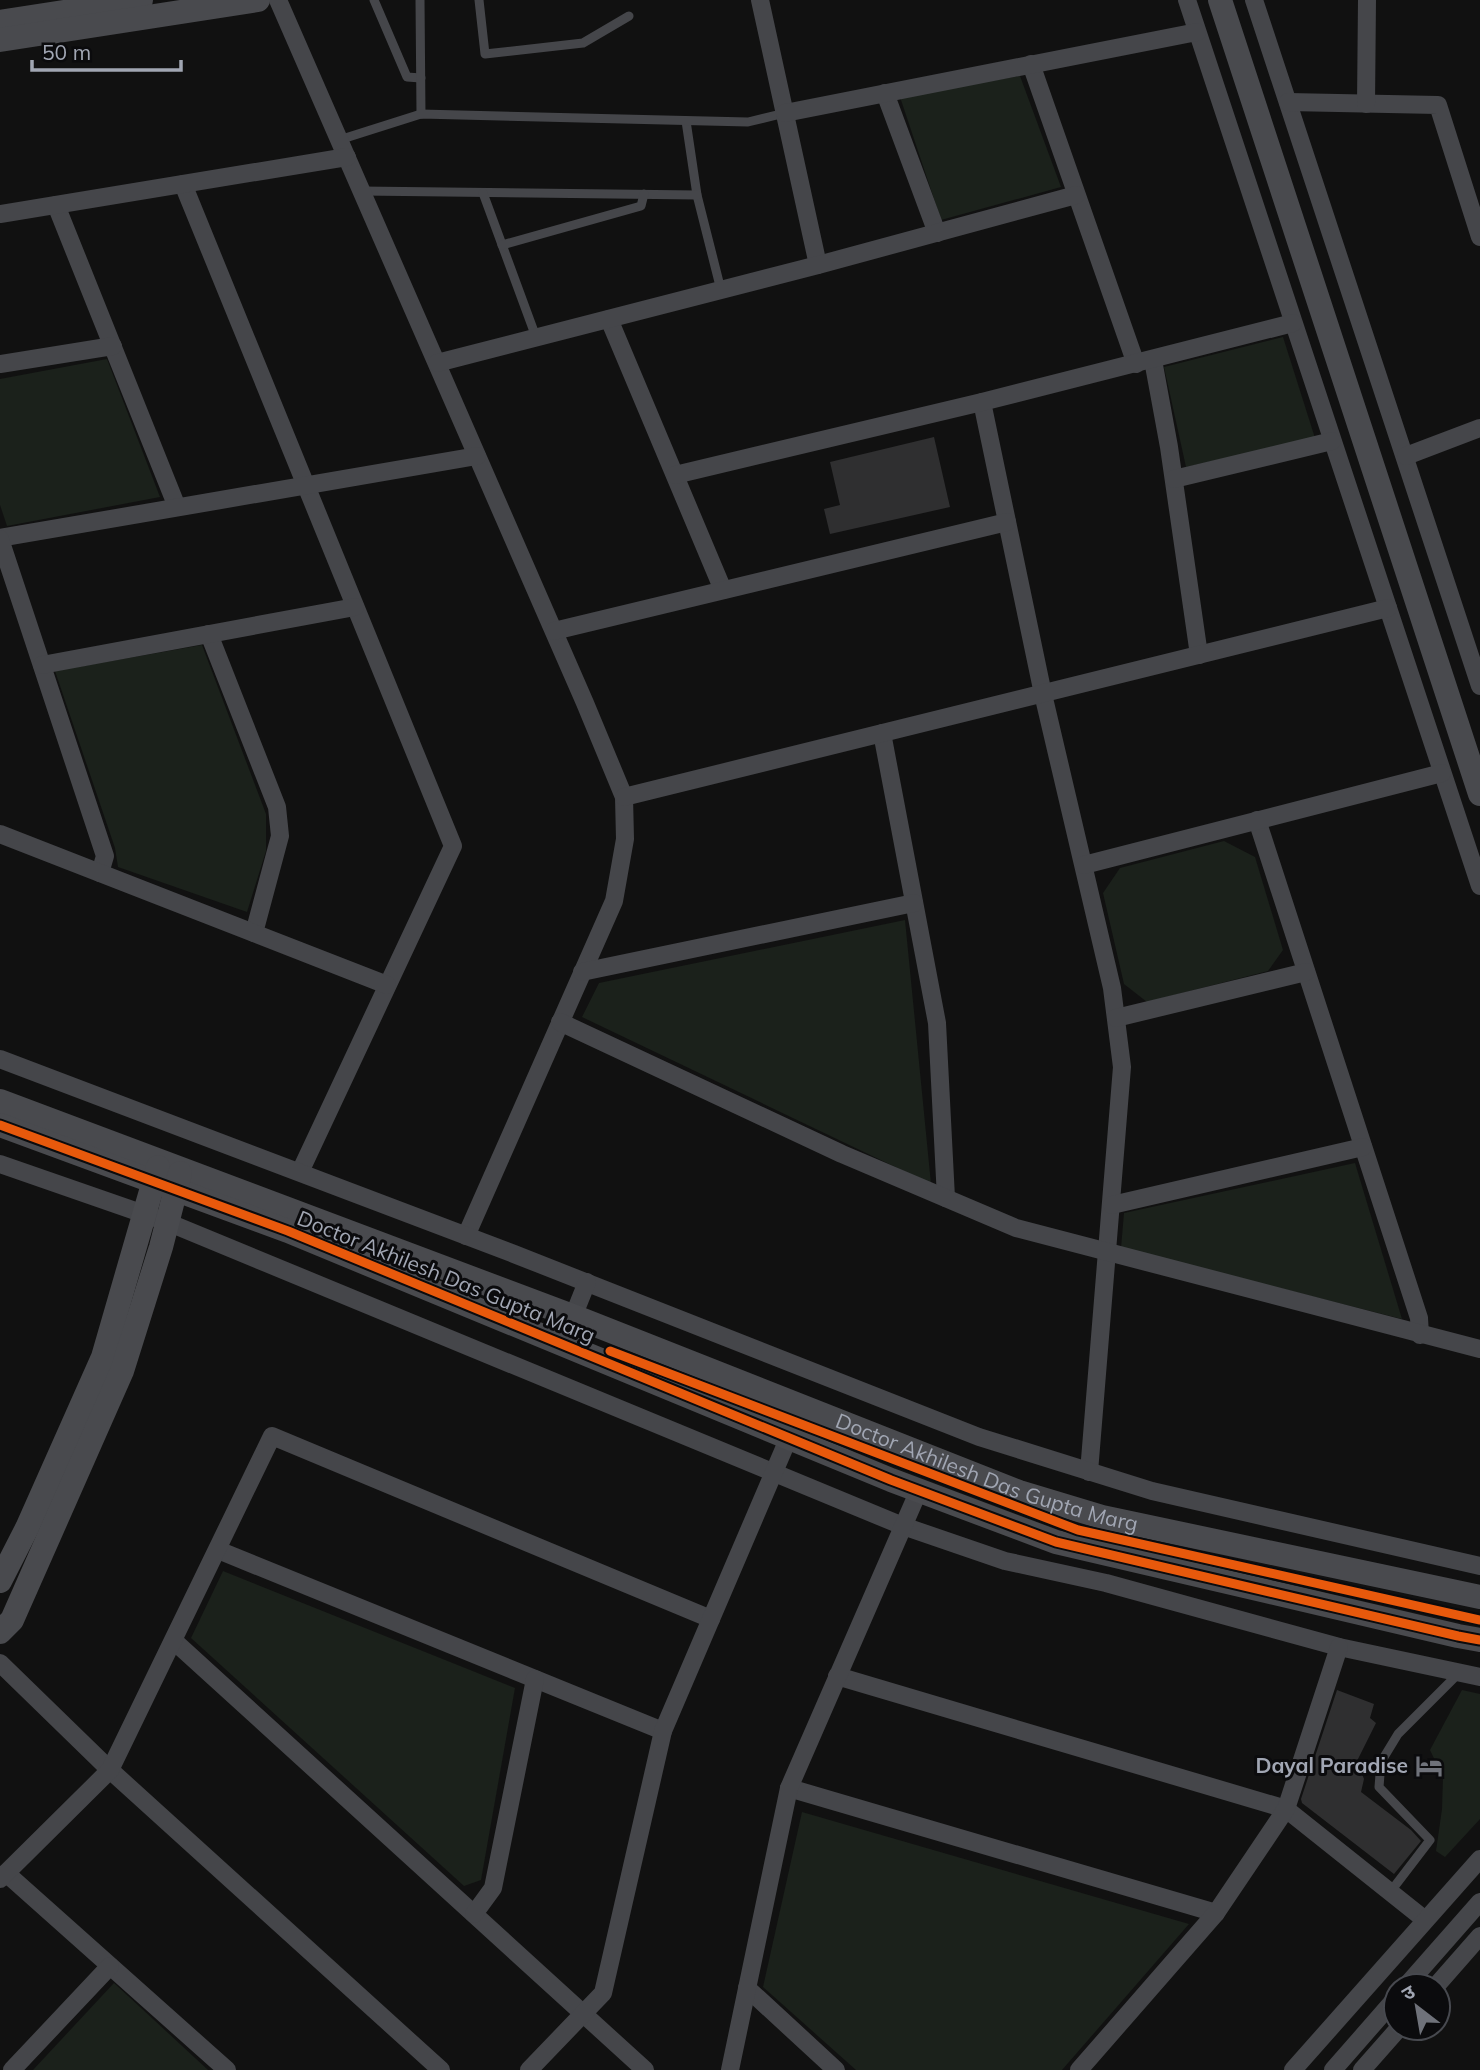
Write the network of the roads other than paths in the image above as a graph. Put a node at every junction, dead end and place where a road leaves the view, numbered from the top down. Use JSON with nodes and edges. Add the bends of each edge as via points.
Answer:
{"nodes":[{"id":1,"x":141,"y":0,"type":"edge"},
{"id":2,"x":258,"y":0,"type":"edge"},
{"id":3,"x":278,"y":0,"type":"edge"},
{"id":4,"x":373,"y":0,"type":"edge"},
{"id":5,"x":419,"y":0,"type":"edge"},
{"id":6,"x":479,"y":0,"type":"edge"},
{"id":7,"x":760,"y":0,"type":"edge"},
{"id":8,"x":1187,"y":0,"type":"edge"},
{"id":9,"x":1220,"y":0,"type":"edge"},
{"id":10,"x":1254,"y":0,"type":"edge"},
{"id":11,"x":1367,"y":0,"type":"edge"},
{"id":12,"x":629,"y":16,"type":"dead end"},
{"id":13,"x":0,"y":22,"type":"edge"},
{"id":14,"x":1197,"y":32,"type":"junction"},
{"id":15,"x":0,"y":40,"type":"edge"},
{"id":16,"x":1031,"y":64,"type":"junction"},
{"id":17,"x":421,"y":78,"type":"junction"},
{"id":18,"x":885,"y":93,"type":"junction"},
{"id":19,"x":1288,"y":102,"type":"junction"},
{"id":20,"x":1366,"y":104,"type":"junction"},
{"id":21,"x":785,"y":113,"type":"junction"},
{"id":22,"x":421,"y":114,"type":"junction"},
{"id":23,"x":686,"y":121,"type":"junction"},
{"id":24,"x":343,"y":149,"type":"junction"},
{"id":25,"x":183,"y":184,"type":"junction"},
{"id":26,"x":362,"y":191,"type":"junction"},
{"id":27,"x":483,"y":193,"type":"junction"},
{"id":28,"x":644,"y":194,"type":"junction"},
{"id":29,"x":697,"y":195,"type":"junction"},
{"id":30,"x":1076,"y":195,"type":"junction"},
{"id":31,"x":56,"y":205,"type":"junction"},
{"id":32,"x":0,"y":214,"type":"edge"},
{"id":33,"x":937,"y":233,"type":"junction"},
{"id":34,"x":1480,"y":237,"type":"edge"},
{"id":35,"x":502,"y":244,"type":"junction"},
{"id":36,"x":818,"y":265,"type":"junction"},
{"id":37,"x":721,"y":290,"type":"junction"},
{"id":38,"x":609,"y":319,"type":"junction"},
{"id":39,"x":1293,"y":323,"type":"junction"},
{"id":40,"x":536,"y":337,"type":"junction"},
{"id":41,"x":113,"y":346,"type":"junction"},
{"id":42,"x":1144,"y":362,"type":"junction"},
{"id":43,"x":437,"y":363,"type":"junction"},
{"id":44,"x":0,"y":364,"type":"edge"},
{"id":45,"x":982,"y":402,"type":"junction"},
{"id":46,"x":1480,"y":428,"type":"edge"},
{"id":47,"x":1332,"y":441,"type":"junction"},
{"id":48,"x":477,"y":456,"type":"junction"},
{"id":49,"x":1406,"y":456,"type":"junction"},
{"id":50,"x":675,"y":475,"type":"junction"},
{"id":51,"x":1174,"y":479,"type":"junction"},
{"id":52,"x":306,"y":485,"type":"junction"},
{"id":53,"x":177,"y":508,"type":"junction"},
{"id":54,"x":1007,"y":522,"type":"junction"},
{"id":55,"x":0,"y":538,"type":"edge"},
{"id":56,"x":723,"y":590,"type":"junction"},
{"id":57,"x":355,"y":607,"type":"junction"},
{"id":58,"x":1388,"y":608,"type":"junction"},
{"id":59,"x":554,"y":631,"type":"junction"},
{"id":60,"x":209,"y":634,"type":"junction"},
{"id":61,"x":1199,"y":654,"type":"junction"},
{"id":62,"x":42,"y":664,"type":"junction"},
{"id":63,"x":1480,"y":686,"type":"edge"},
{"id":64,"x":1044,"y":694,"type":"junction"},
{"id":65,"x":882,"y":733,"type":"junction"},
{"id":66,"x":1442,"y":773,"type":"junction"},
{"id":67,"x":1480,"y":794,"type":"edge"},
{"id":68,"x":624,"y":797,"type":"junction"},
{"id":69,"x":1257,"y":820,"type":"junction"},
{"id":70,"x":0,"y":834,"type":"edge"},
{"id":71,"x":1084,"y":865,"type":"junction"},
{"id":72,"x":100,"y":873,"type":"junction"},
{"id":73,"x":1480,"y":886,"type":"edge"},
{"id":74,"x":915,"y":903,"type":"junction"},
{"id":75,"x":254,"y":933,"type":"junction"},
{"id":76,"x":582,"y":972,"type":"junction"},
{"id":77,"x":1306,"y":972,"type":"junction"},
{"id":78,"x":387,"y":985,"type":"junction"},
{"id":79,"x":1116,"y":1017,"type":"junction"},
{"id":80,"x":560,"y":1022,"type":"junction"},
{"id":81,"x":0,"y":1059,"type":"edge"},
{"id":82,"x":0,"y":1101,"type":"edge"},
{"id":83,"x":0,"y":1125,"type":"edge"},
{"id":84,"x":1363,"y":1147,"type":"junction"},
{"id":85,"x":0,"y":1164,"type":"edge"},
{"id":86,"x":300,"y":1172,"type":"junction"},
{"id":87,"x":167,"y":1175,"type":"junction"},
{"id":88,"x":946,"y":1198,"type":"junction"},
{"id":89,"x":1112,"y":1205,"type":"junction"},
{"id":90,"x":144,"y":1212,"type":"junction"},
{"id":91,"x":167,"y":1222,"type":"junction"},
{"id":92,"x":466,"y":1236,"type":"junction"},
{"id":93,"x":1108,"y":1252,"type":"junction"},
{"id":94,"x":587,"y":1282,"type":"junction"},
{"id":95,"x":563,"y":1314,"type":"junction"},
{"id":96,"x":1420,"y":1335,"type":"junction"},
{"id":97,"x":545,"y":1336,"type":"junction"},
{"id":98,"x":1480,"y":1349,"type":"edge"},
{"id":99,"x":789,"y":1437,"type":"junction"},
{"id":100,"x":775,"y":1472,"type":"junction"},
{"id":101,"x":1090,"y":1472,"type":"junction"},
{"id":102,"x":919,"y":1490,"type":"junction"},
{"id":103,"x":903,"y":1526,"type":"junction"},
{"id":104,"x":218,"y":1550,"type":"junction"},
{"id":105,"x":1480,"y":1566,"type":"edge"},
{"id":106,"x":0,"y":1581,"type":"edge"},
{"id":107,"x":1480,"y":1597,"type":"edge"},
{"id":108,"x":711,"y":1619,"type":"junction"},
{"id":109,"x":0,"y":1632,"type":"edge"},
{"id":110,"x":1480,"y":1640,"type":"edge"},
{"id":111,"x":174,"y":1641,"type":"junction"},
{"id":112,"x":1339,"y":1647,"type":"junction"},
{"id":113,"x":0,"y":1662,"type":"edge"},
{"id":114,"x":1459,"y":1673,"type":"junction"},
{"id":115,"x":837,"y":1676,"type":"junction"},
{"id":116,"x":1480,"y":1677,"type":"edge"},
{"id":117,"x":536,"y":1679,"type":"junction"},
{"id":118,"x":663,"y":1731,"type":"junction"},
{"id":119,"x":110,"y":1770,"type":"junction"},
{"id":120,"x":789,"y":1788,"type":"junction"},
{"id":121,"x":1286,"y":1809,"type":"junction"},
{"id":122,"x":1480,"y":1859,"type":"edge"},
{"id":123,"x":3,"y":1876,"type":"edge"},
{"id":124,"x":1391,"y":1891,"type":"junction"},
{"id":125,"x":1480,"y":1902,"type":"edge"},
{"id":126,"x":1216,"y":1913,"type":"junction"},
{"id":127,"x":474,"y":1914,"type":"junction"},
{"id":128,"x":1424,"y":1919,"type":"junction"},
{"id":129,"x":1480,"y":1936,"type":"edge"},
{"id":130,"x":110,"y":1966,"type":"junction"},
{"id":131,"x":1418,"y":1972,"type":"edge"},
{"id":132,"x":1448,"y":1972,"type":"edge"},
{"id":133,"x":747,"y":1988,"type":"junction"},
{"id":134,"x":583,"y":2014,"type":"junction"},
{"id":135,"x":1382,"y":2014,"type":"edge"},
{"id":136,"x":1387,"y":2042,"type":"edge"},
{"id":137,"x":12,"y":2070,"type":"edge"},
{"id":138,"x":228,"y":2070,"type":"edge"},
{"id":139,"x":441,"y":2070,"type":"edge"},
{"id":140,"x":529,"y":2070,"type":"edge"},
{"id":141,"x":645,"y":2070,"type":"edge"},
{"id":142,"x":730,"y":2070,"type":"edge"},
{"id":143,"x":836,"y":2070,"type":"edge"},
{"id":144,"x":1079,"y":2070,"type":"edge"},
{"id":145,"x":1293,"y":2070,"type":"edge"},
{"id":146,"x":1333,"y":2070,"type":"edge"},
{"id":147,"x":1362,"y":2070,"type":"edge"}],
"edges":[{"from":1,"to":13,"type":"street"},
{"from":2,"to":15,"type":"street"},
{"from":3,"to":24,"type":"street"},
{"from":4,"to":17,"type":"lane","via":[[407,77]]},
{"from":5,"to":17,"type":"lane"},
{"from":6,"to":12,"type":"lane","via":[[485,54],[583,43]]},
{"from":7,"to":21,"type":"street"},
{"from":8,"to":14,"type":"street"},
{"from":9,"to":67,"type":"street"},
{"from":10,"to":19,"type":"street"},
{"from":11,"to":20,"type":"street"},
{"from":14,"to":16,"type":"street"},
{"from":14,"to":39,"type":"street"},
{"from":16,"to":18,"type":"street"},
{"from":16,"to":30,"type":"street"},
{"from":17,"to":22,"type":"lane"},
{"from":18,"to":21,"type":"street"},
{"from":18,"to":33,"type":"street"},
{"from":19,"to":20,"type":"street"},
{"from":19,"to":49,"type":"street"},
{"from":20,"to":34,"type":"street","via":[[1438,105]]},
{"from":21,"to":23,"type":"lane","via":[[748,122]]},
{"from":21,"to":36,"type":"street"},
{"from":22,"to":23,"type":"lane"},
{"from":22,"to":24,"type":"lane"},
{"from":23,"to":29,"type":"lane"},
{"from":24,"to":25,"type":"street"},
{"from":24,"to":26,"type":"street"},
{"from":25,"to":31,"type":"street"},
{"from":25,"to":52,"type":"street"},
{"from":26,"to":27,"type":"lane"},
{"from":26,"to":43,"type":"street"},
{"from":27,"to":28,"type":"lane"},
{"from":27,"to":35,"type":"lane"},
{"from":28,"to":29,"type":"lane"},
{"from":28,"to":35,"type":"lane","via":[[641,206]]},
{"from":29,"to":37,"type":"lane"},
{"from":30,"to":33,"type":"street"},
{"from":30,"to":42,"type":"street"},
{"from":31,"to":32,"type":"street"},
{"from":31,"to":41,"type":"street"},
{"from":33,"to":36,"type":"street"},
{"from":35,"to":40,"type":"lane"},
{"from":36,"to":37,"type":"street"},
{"from":37,"to":38,"type":"street"},
{"from":38,"to":40,"type":"street"},
{"from":38,"to":50,"type":"street"},
{"from":39,"to":42,"type":"street"},
{"from":39,"to":47,"type":"street"},
{"from":40,"to":43,"type":"street"},
{"from":41,"to":44,"type":"street"},
{"from":41,"to":53,"type":"street"},
{"from":42,"to":45,"type":"street"},
{"from":42,"to":51,"type":"street"},
{"from":43,"to":48,"type":"street"},
{"from":45,"to":50,"type":"street"},
{"from":45,"to":54,"type":"street"},
{"from":46,"to":49,"type":"street"},
{"from":47,"to":51,"type":"street"},
{"from":47,"to":58,"type":"street"},
{"from":48,"to":52,"type":"street"},
{"from":48,"to":59,"type":"street"},
{"from":49,"to":63,"type":"street"},
{"from":50,"to":56,"type":"street"},
{"from":51,"to":61,"type":"street"},
{"from":52,"to":53,"type":"street"},
{"from":52,"to":57,"type":"street"},
{"from":53,"to":55,"type":"street"},
{"from":54,"to":56,"type":"street"},
{"from":54,"to":64,"type":"street"},
{"from":55,"to":62,"type":"street"},
{"from":56,"to":59,"type":"street"},
{"from":57,"to":60,"type":"street"},
{"from":57,"to":78,"type":"street","via":[[453,846]]},
{"from":58,"to":61,"type":"street"},
{"from":58,"to":66,"type":"street"},
{"from":59,"to":68,"type":"street"},
{"from":60,"to":62,"type":"street"},
{"from":60,"to":75,"type":"street","via":[[277,807],[280,836]]},
{"from":61,"to":64,"type":"street"},
{"from":62,"to":72,"type":"street","via":[[105,856]]},
{"from":64,"to":65,"type":"street"},
{"from":64,"to":71,"type":"street"},
{"from":65,"to":68,"type":"street"},
{"from":65,"to":74,"type":"street"},
{"from":66,"to":69,"type":"street"},
{"from":66,"to":73,"type":"street"},
{"from":68,"to":76,"type":"street","via":[[625,839],[614,901]]},
{"from":69,"to":71,"type":"street"},
{"from":69,"to":77,"type":"street"},
{"from":70,"to":72,"type":"street"},
{"from":71,"to":79,"type":"street"},
{"from":72,"to":75,"type":"street"},
{"from":74,"to":76,"type":"street"},
{"from":74,"to":88,"type":"street","via":[[937,1023]]},
{"from":75,"to":78,"type":"street"},
{"from":76,"to":80,"type":"street"},
{"from":77,"to":79,"type":"street"},
{"from":77,"to":84,"type":"street"},
{"from":78,"to":86,"type":"street"},
{"from":79,"to":89,"type":"street","via":[[1122,1067]]},
{"from":80,"to":88,"type":"street"},
{"from":80,"to":92,"type":"street"},
{"from":81,"to":86,"type":"street"},
{"from":82,"to":87,"type":"street","name":"Doctor Akhilesh Das Gupta Marg"},
{"from":83,"to":87,"type":"street","name":"Doctor Akhilesh Das Gupta Marg"},
{"from":84,"to":89,"type":"street"},
{"from":84,"to":96,"type":"street","via":[[1419,1318]]},
{"from":85,"to":90,"type":"street"},
{"from":86,"to":92,"type":"street"},
{"from":87,"to":90,"type":"street"},
{"from":87,"to":91,"type":"street"},
{"from":87,"to":95,"type":"street","name":"Doctor Akhilesh Das Gupta Marg"},
{"from":87,"to":97,"type":"street","name":"Doctor Akhilesh Das Gupta Marg","via":[[288,1231]]},
{"from":88,"to":93,"type":"street","via":[[1016,1228]]},
{"from":89,"to":93,"type":"street"},
{"from":90,"to":91,"type":"street"},
{"from":90,"to":106,"type":"street","via":[[103,1357]]},
{"from":91,"to":100,"type":"street"},
{"from":91,"to":109,"type":"street","via":[[122,1371],[12,1620]]},
{"from":92,"to":94,"type":"street"},
{"from":93,"to":96,"type":"street"},
{"from":93,"to":101,"type":"street"},
{"from":94,"to":95,"type":"street"},
{"from":94,"to":101,"type":"street","via":[[979,1437]]},
{"from":95,"to":97,"type":"street"},
{"from":95,"to":107,"type":"street","name":"Doctor Akhilesh Das Gupta Marg","via":[[1019,1492],[1102,1517]]},
{"from":96,"to":98,"type":"street"},
{"from":97,"to":99,"type":"street","name":"Doctor Akhilesh Das Gupta Marg"},
{"from":99,"to":100,"type":"street"},
{"from":99,"to":102,"type":"street","name":"Doctor Akhilesh Das Gupta Marg"},
{"from":100,"to":103,"type":"street"},
{"from":100,"to":108,"type":"street"},
{"from":101,"to":105,"type":"street","via":[[1152,1491]]},
{"from":102,"to":103,"type":"street"},
{"from":102,"to":110,"type":"street","name":"Doctor Akhilesh Das Gupta Marg","via":[[1056,1542]]},
{"from":103,"to":112,"type":"street","via":[[1005,1561],[1106,1583]]},
{"from":103,"to":115,"type":"street"},
{"from":104,"to":108,"type":"street","via":[[272,1436]]},
{"from":104,"to":111,"type":"street"},
{"from":104,"to":117,"type":"street"},
{"from":108,"to":118,"type":"street"},
{"from":111,"to":119,"type":"street"},
{"from":111,"to":127,"type":"street"},
{"from":112,"to":114,"type":"street"},
{"from":112,"to":121,"type":"street"},
{"from":113,"to":119,"type":"street"},
{"from":114,"to":116,"type":"street"},
{"from":114,"to":124,"type":"lane","via":[[1398,1734],[1381,1762],[1379,1787],[1430,1840]]},
{"from":115,"to":120,"type":"street"},
{"from":115,"to":121,"type":"street"},
{"from":117,"to":118,"type":"street"},
{"from":117,"to":127,"type":"street","via":[[493,1888]]},
{"from":118,"to":134,"type":"street","via":[[603,1993]]},
{"from":119,"to":123,"type":"street"},
{"from":119,"to":139,"type":"street"},
{"from":120,"to":126,"type":"street"},
{"from":120,"to":133,"type":"street"},
{"from":121,"to":124,"type":"street"},
{"from":121,"to":126,"type":"street"},
{"from":122,"to":128,"type":"street"},
{"from":123,"to":130,"type":"street"},
{"from":124,"to":128,"type":"street"},
{"from":125,"to":131,"type":"street"},
{"from":126,"to":144,"type":"street"},
{"from":127,"to":134,"type":"street"},
{"from":128,"to":145,"type":"street"},
{"from":129,"to":132,"type":"street"},
{"from":130,"to":137,"type":"street"},
{"from":130,"to":138,"type":"street"},
{"from":133,"to":142,"type":"street"},
{"from":133,"to":143,"type":"street"},
{"from":134,"to":140,"type":"street"},
{"from":134,"to":141,"type":"street"},
{"from":135,"to":146,"type":"street"},
{"from":136,"to":147,"type":"street"}]}
